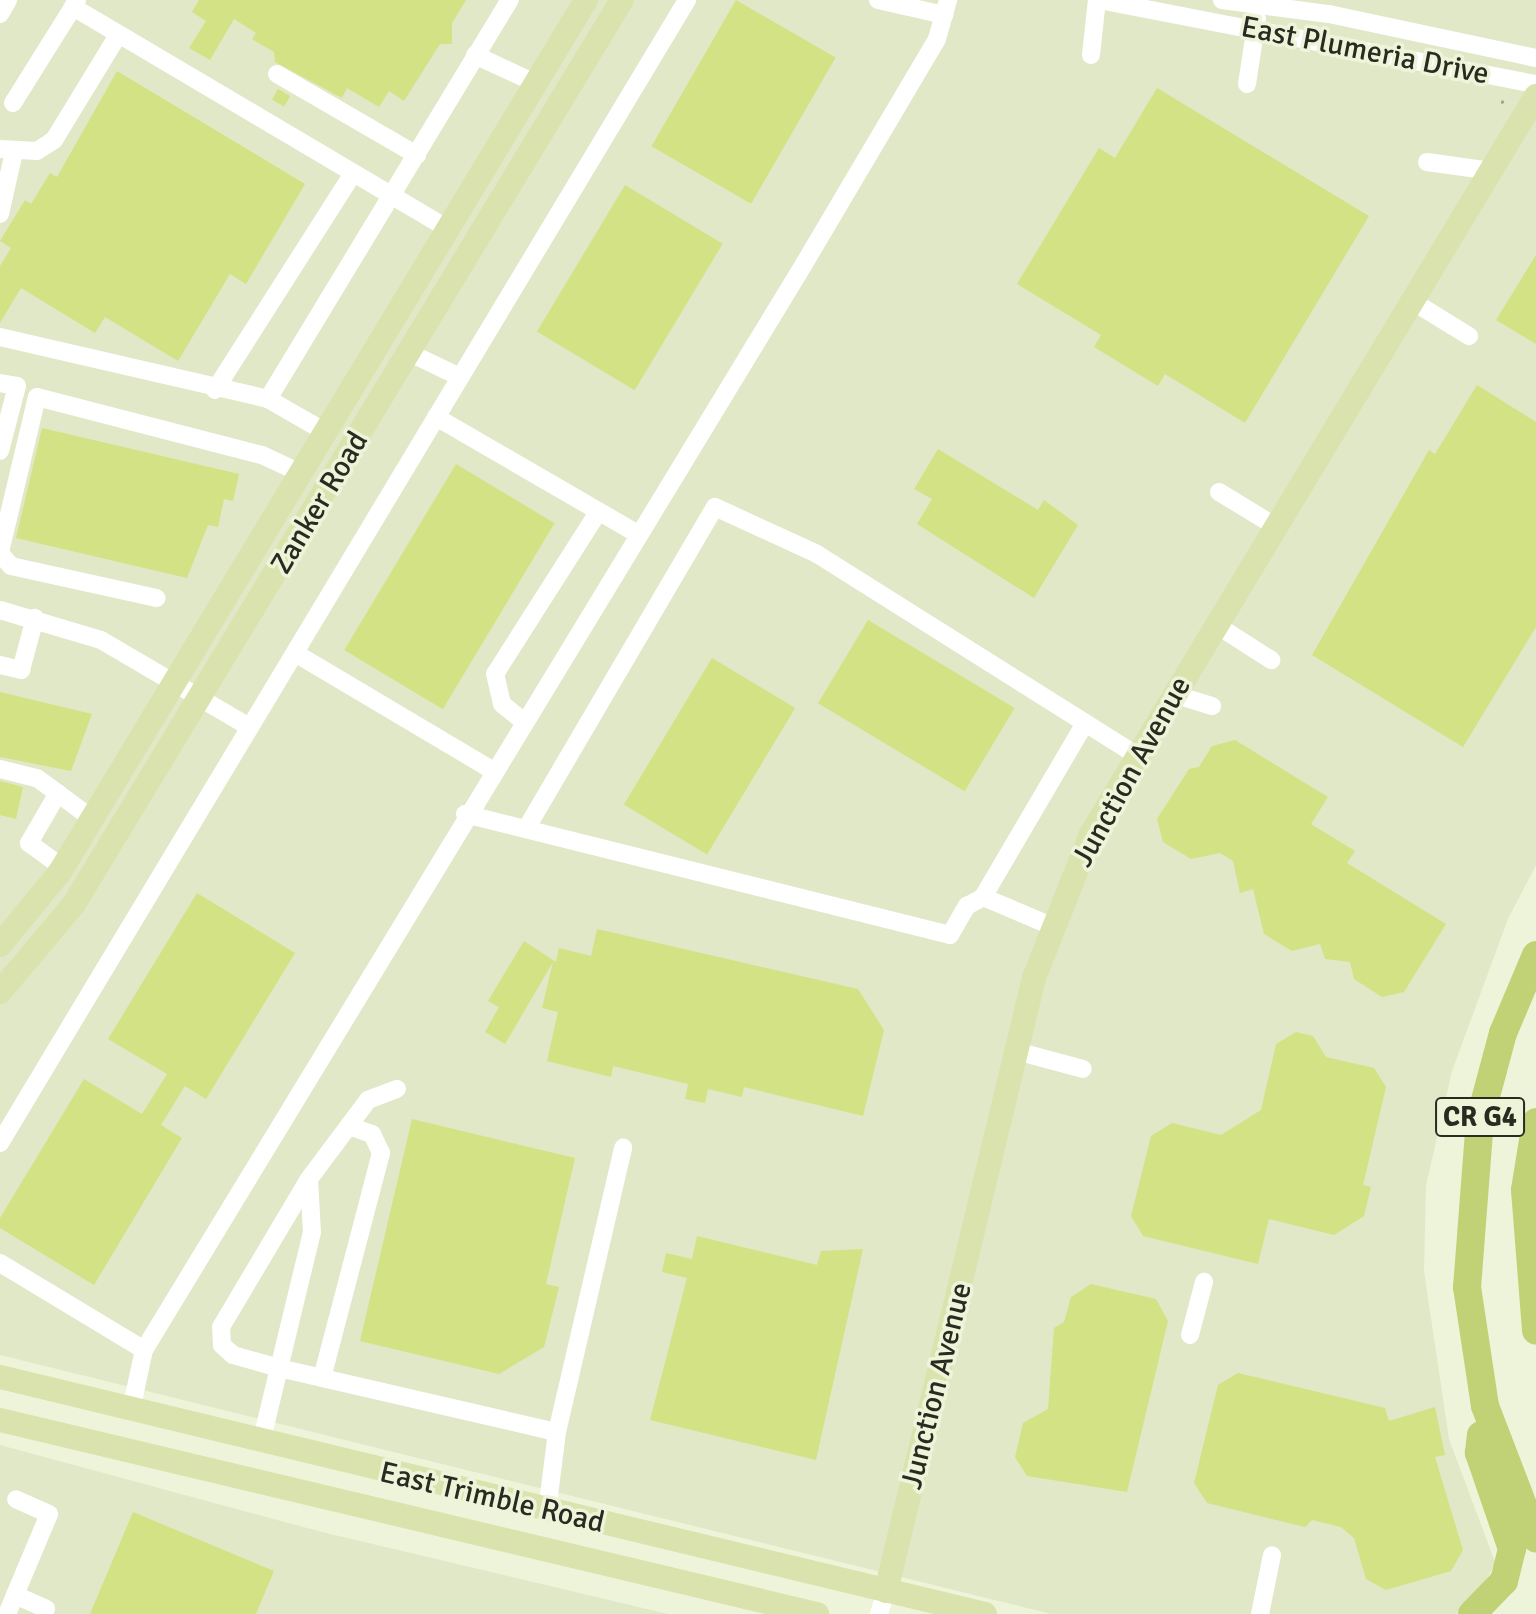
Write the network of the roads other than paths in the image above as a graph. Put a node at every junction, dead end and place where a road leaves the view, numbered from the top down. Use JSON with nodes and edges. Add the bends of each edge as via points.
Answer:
{"nodes":[{"id":1,"x":8,"y":0,"type":"edge"},
{"id":2,"x":510,"y":0,"type":"edge"},
{"id":3,"x":586,"y":0,"type":"edge"},
{"id":4,"x":622,"y":0,"type":"edge"},
{"id":5,"x":687,"y":0,"type":"edge"},
{"id":6,"x":878,"y":0,"type":"edge"},
{"id":7,"x":1098,"y":0,"type":"edge"},
{"id":8,"x":1222,"y":0,"type":"edge"},
{"id":9,"x":1259,"y":2,"type":"edge"},
{"id":10,"x":75,"y":4,"type":"edge"},
{"id":11,"x":946,"y":8,"type":"edge"},
{"id":12,"x":0,"y":14,"type":"edge"},
{"id":13,"x":1255,"y":29,"type":"junction"},
{"id":14,"x":118,"y":35,"type":"junction"},
{"id":15,"x":475,"y":55,"type":"junction"},
{"id":16,"x":1091,"y":55,"type":"dead end"},
{"id":17,"x":1536,"y":58,"type":"edge"},
{"id":18,"x":277,"y":74,"type":"dead end"},
{"id":19,"x":535,"y":83,"type":"junction"},
{"id":20,"x":1247,"y":84,"type":"dead end"},
{"id":21,"x":1536,"y":84,"type":"edge"},
{"id":22,"x":1536,"y":96,"type":"edge"},
{"id":23,"x":13,"y":103,"type":"dead end"},
{"id":24,"x":7,"y":151,"type":"edge"},
{"id":25,"x":417,"y":155,"type":"junction"},
{"id":26,"x":1427,"y":162,"type":"dead end"},
{"id":27,"x":1492,"y":171,"type":"junction"},
{"id":28,"x":352,"y":175,"type":"junction"},
{"id":29,"x":392,"y":199,"type":"junction"},
{"id":30,"x":0,"y":214,"type":"edge"},
{"id":31,"x":446,"y":228,"type":"junction"},
{"id":32,"x":1412,"y":301,"type":"junction"},
{"id":33,"x":1469,"y":336,"type":"dead end"},
{"id":34,"x":0,"y":337,"type":"edge"},
{"id":35,"x":410,"y":353,"type":"junction"},
{"id":36,"x":460,"y":377,"type":"junction"},
{"id":37,"x":0,"y":383,"type":"edge"},
{"id":38,"x":215,"y":390,"type":"junction"},
{"id":39,"x":268,"y":399,"type":"junction"},
{"id":40,"x":436,"y":417,"type":"junction"},
{"id":41,"x":322,"y":430,"type":"junction"},
{"id":42,"x":0,"y":451,"type":"edge"},
{"id":43,"x":297,"y":471,"type":"junction"},
{"id":44,"x":1219,"y":492,"type":"dead end"},
{"id":45,"x":599,"y":511,"type":"junction"},
{"id":46,"x":1275,"y":526,"type":"junction"},
{"id":47,"x":638,"y":534,"type":"junction"},
{"id":48,"x":0,"y":552,"type":"edge"},
{"id":49,"x":157,"y":598,"type":"dead end"},
{"id":50,"x":0,"y":610,"type":"edge"},
{"id":51,"x":35,"y":618,"type":"junction"},
{"id":52,"x":1215,"y":624,"type":"junction"},
{"id":53,"x":295,"y":653,"type":"junction"},
{"id":54,"x":1271,"y":660,"type":"dead end"},
{"id":55,"x":0,"y":665,"type":"edge"},
{"id":56,"x":172,"y":679,"type":"junction"},
{"id":57,"x":1173,"y":694,"type":"junction"},
{"id":58,"x":201,"y":698,"type":"junction"},
{"id":59,"x":1212,"y":706,"type":"dead end"},
{"id":60,"x":523,"y":721,"type":"junction"},
{"id":61,"x":1085,"y":723,"type":"junction"},
{"id":62,"x":249,"y":727,"type":"junction"},
{"id":63,"x":1136,"y":755,"type":"junction"},
{"id":64,"x":0,"y":769,"type":"edge"},
{"id":65,"x":492,"y":770,"type":"junction"},
{"id":66,"x":58,"y":793,"type":"junction"},
{"id":67,"x":465,"y":814,"type":"junction"},
{"id":68,"x":91,"y":818,"type":"junction"},
{"id":69,"x":526,"y":829,"type":"junction"},
{"id":70,"x":63,"y":868,"type":"junction"},
{"id":71,"x":983,"y":897,"type":"junction"},
{"id":72,"x":1054,"y":927,"type":"junction"},
{"id":73,"x":4,"y":931,"type":"edge"},
{"id":74,"x":1536,"y":955,"type":"edge"},
{"id":75,"x":0,"y":992,"type":"edge"},
{"id":76,"x":1016,"y":1051,"type":"junction"},
{"id":77,"x":1083,"y":1069,"type":"dead end"},
{"id":78,"x":397,"y":1089,"type":"dead end"},
{"id":79,"x":1536,"y":1122,"type":"edge"},
{"id":80,"x":349,"y":1126,"type":"junction"},
{"id":81,"x":0,"y":1143,"type":"edge"},
{"id":82,"x":623,"y":1148,"type":"dead end"},
{"id":83,"x":309,"y":1179,"type":"junction"},
{"id":84,"x":0,"y":1263,"type":"edge"},
{"id":85,"x":1204,"y":1282,"type":"dead end"},
{"id":86,"x":1536,"y":1331,"type":"edge"},
{"id":87,"x":1190,"y":1335,"type":"dead end"},
{"id":88,"x":144,"y":1350,"type":"junction"},
{"id":89,"x":279,"y":1368,"type":"junction"},
{"id":90,"x":1,"y":1377,"type":"edge"},
{"id":91,"x":322,"y":1378,"type":"junction"},
{"id":92,"x":1485,"y":1406,"type":"junction"},
{"id":93,"x":131,"y":1410,"type":"junction"},
{"id":94,"x":0,"y":1420,"type":"edge"},
{"id":95,"x":557,"y":1432,"type":"junction"},
{"id":96,"x":261,"y":1443,"type":"junction"},
{"id":97,"x":16,"y":1499,"type":"dead end"},
{"id":98,"x":547,"y":1511,"type":"junction"},
{"id":99,"x":1536,"y":1539,"type":"edge"},
{"id":100,"x":1272,"y":1555,"type":"dead end"},
{"id":101,"x":681,"y":1582,"type":"junction"},
{"id":102,"x":15,"y":1595,"type":"junction"},
{"id":103,"x":882,"y":1602,"type":"edge"},
{"id":104,"x":46,"y":1609,"type":"dead end"},
{"id":105,"x":7,"y":1614,"type":"edge"},
{"id":106,"x":772,"y":1614,"type":"edge"},
{"id":107,"x":817,"y":1614,"type":"edge"},
{"id":108,"x":985,"y":1614,"type":"edge"},
{"id":109,"x":1260,"y":1614,"type":"edge"},
{"id":110,"x":1472,"y":1614,"type":"edge"}],
"edges":[{"from":1,"to":12,"type":"street"},
{"from":2,"to":15,"type":"street"},
{"from":3,"to":19,"type":"main road","name":"Zanker Road"},
{"from":4,"to":35,"type":"main road","name":"Zanker Road"},
{"from":5,"to":36,"type":"street"},
{"from":6,"to":11,"type":"street"},
{"from":7,"to":13,"type":"street","name":"East Plumeria Drive"},
{"from":7,"to":16,"type":"street"},
{"from":8,"to":9,"type":"street","name":"East Plumeria Drive"},
{"from":9,"to":13,"type":"street"},
{"from":9,"to":17,"type":"street","name":"East Plumeria Drive"},
{"from":10,"to":14,"type":"street"},
{"from":10,"to":23,"type":"street"},
{"from":11,"to":47,"type":"street","via":[[875,145]]},
{"from":13,"to":20,"type":"street"},
{"from":13,"to":21,"type":"street","name":"East Plumeria Drive"},
{"from":14,"to":24,"type":"street","via":[[54,140]]},
{"from":14,"to":28,"type":"street"},
{"from":15,"to":19,"type":"street"},
{"from":15,"to":25,"type":"street"},
{"from":18,"to":25,"type":"street"},
{"from":19,"to":31,"type":"main road","name":"Zanker Road"},
{"from":22,"to":27,"type":"main road","name":"Junction Avenue"},
{"from":24,"to":30,"type":"street"},
{"from":25,"to":29,"type":"street"},
{"from":26,"to":27,"type":"street"},
{"from":27,"to":32,"type":"main road","name":"Junction Avenue"},
{"from":28,"to":29,"type":"street"},
{"from":28,"to":38,"type":"street"},
{"from":29,"to":31,"type":"street"},
{"from":29,"to":39,"type":"street"},
{"from":31,"to":41,"type":"main road","name":"Zanker Road"},
{"from":32,"to":33,"type":"street"},
{"from":32,"to":46,"type":"main road","name":"Junction Avenue"},
{"from":34,"to":38,"type":"street"},
{"from":35,"to":36,"type":"street"},
{"from":35,"to":58,"type":"main road","name":"Zanker Road"},
{"from":36,"to":40,"type":"street"},
{"from":37,"to":42,"type":"street","via":[[17,386]]},
{"from":38,"to":39,"type":"street"},
{"from":39,"to":41,"type":"street"},
{"from":40,"to":45,"type":"street"},
{"from":40,"to":53,"type":"street"},
{"from":41,"to":43,"type":"main road","name":"Zanker Road"},
{"from":43,"to":48,"type":"street","via":[[262,455],[37,397]]},
{"from":43,"to":56,"type":"main road","name":"Zanker Road"},
{"from":44,"to":46,"type":"street"},
{"from":45,"to":47,"type":"street"},
{"from":45,"to":60,"type":"street","via":[[495,674],[502,704]]},
{"from":46,"to":52,"type":"main road","name":"Junction Avenue"},
{"from":47,"to":60,"type":"street"},
{"from":48,"to":49,"type":"street","via":[[11,566]]},
{"from":50,"to":51,"type":"street"},
{"from":51,"to":55,"type":"street","via":[[21,670]]},
{"from":51,"to":56,"type":"street","via":[[101,640]]},
{"from":52,"to":54,"type":"street"},
{"from":52,"to":57,"type":"main road","name":"Junction Avenue"},
{"from":53,"to":62,"type":"street"},
{"from":53,"to":65,"type":"street"},
{"from":56,"to":58,"type":"street"},
{"from":56,"to":68,"type":"main road","name":"Zanker Road"},
{"from":57,"to":59,"type":"street"},
{"from":57,"to":63,"type":"main road","name":"Junction Avenue"},
{"from":58,"to":62,"type":"street"},
{"from":58,"to":75,"type":"main road","name":"Zanker Road","via":[[74,904]]},
{"from":60,"to":65,"type":"street"},
{"from":61,"to":63,"type":"street"},
{"from":61,"to":69,"type":"street","via":[[817,554],[715,507]]},
{"from":61,"to":71,"type":"street"},
{"from":62,"to":81,"type":"street"},
{"from":63,"to":72,"type":"main road","name":"Junction Avenue","via":[[1091,834]]},
{"from":64,"to":66,"type":"street","via":[[37,778]]},
{"from":65,"to":67,"type":"street"},
{"from":66,"to":68,"type":"street"},
{"from":66,"to":70,"type":"street","via":[[29,843]]},
{"from":67,"to":69,"type":"street"},
{"from":67,"to":88,"type":"street"},
{"from":68,"to":70,"type":"main road","name":"Zanker Road"},
{"from":69,"to":71,"type":"street","via":[[950,935],[967,906]]},
{"from":70,"to":73,"type":"main road","name":"Zanker Road"},
{"from":71,"to":72,"type":"street"},
{"from":72,"to":76,"type":"main road","name":"Junction Avenue"},
{"from":74,"to":92,"type":"highway","number":"CR G4","via":[[1503,1033],[1471,1178],[1467,1287]]},
{"from":76,"to":77,"type":"street"},
{"from":76,"to":103,"type":"main road","name":"Junction Avenue"},
{"from":78,"to":80,"type":"street","via":[[368,1100]]},
{"from":79,"to":86,"type":"highway","number":"CR G4","via":[[1525,1190]]},
{"from":80,"to":83,"type":"street"},
{"from":80,"to":91,"type":"street","via":[[372,1134],[381,1153]]},
{"from":82,"to":95,"type":"street"},
{"from":83,"to":89,"type":"street","via":[[312,1232]]},
{"from":83,"to":89,"type":"street","via":[[219,1337],[233,1355]]},
{"from":84,"to":88,"type":"street"},
{"from":85,"to":87,"type":"street"},
{"from":88,"to":93,"type":"street"},
{"from":89,"to":91,"type":"street"},
{"from":89,"to":96,"type":"street"},
{"from":90,"to":93,"type":"main road","name":"East Trimble Road"},
{"from":91,"to":95,"type":"street"},
{"from":92,"to":99,"type":"highway","number":"CR G4"},
{"from":92,"to":110,"type":"highway","via":[[1479,1453],[1512,1549],[1504,1581]]},
{"from":93,"to":96,"type":"main road","name":"East Trimble Road"},
{"from":94,"to":101,"type":"main road","name":"East Trimble Road"},
{"from":95,"to":98,"type":"street"},
{"from":96,"to":98,"type":"main road","name":"East Trimble Road"},
{"from":97,"to":102,"type":"street","via":[[49,1514]]},
{"from":98,"to":103,"type":"main road","name":"East Trimble Road"},
{"from":100,"to":109,"type":"street"},
{"from":101,"to":106,"type":"main road"},
{"from":101,"to":107,"type":"main road","name":"East Trimble Road"},
{"from":102,"to":104,"type":"street"},
{"from":102,"to":105,"type":"street"},
{"from":103,"to":108,"type":"main road","name":"East Trimble Road"}]}
